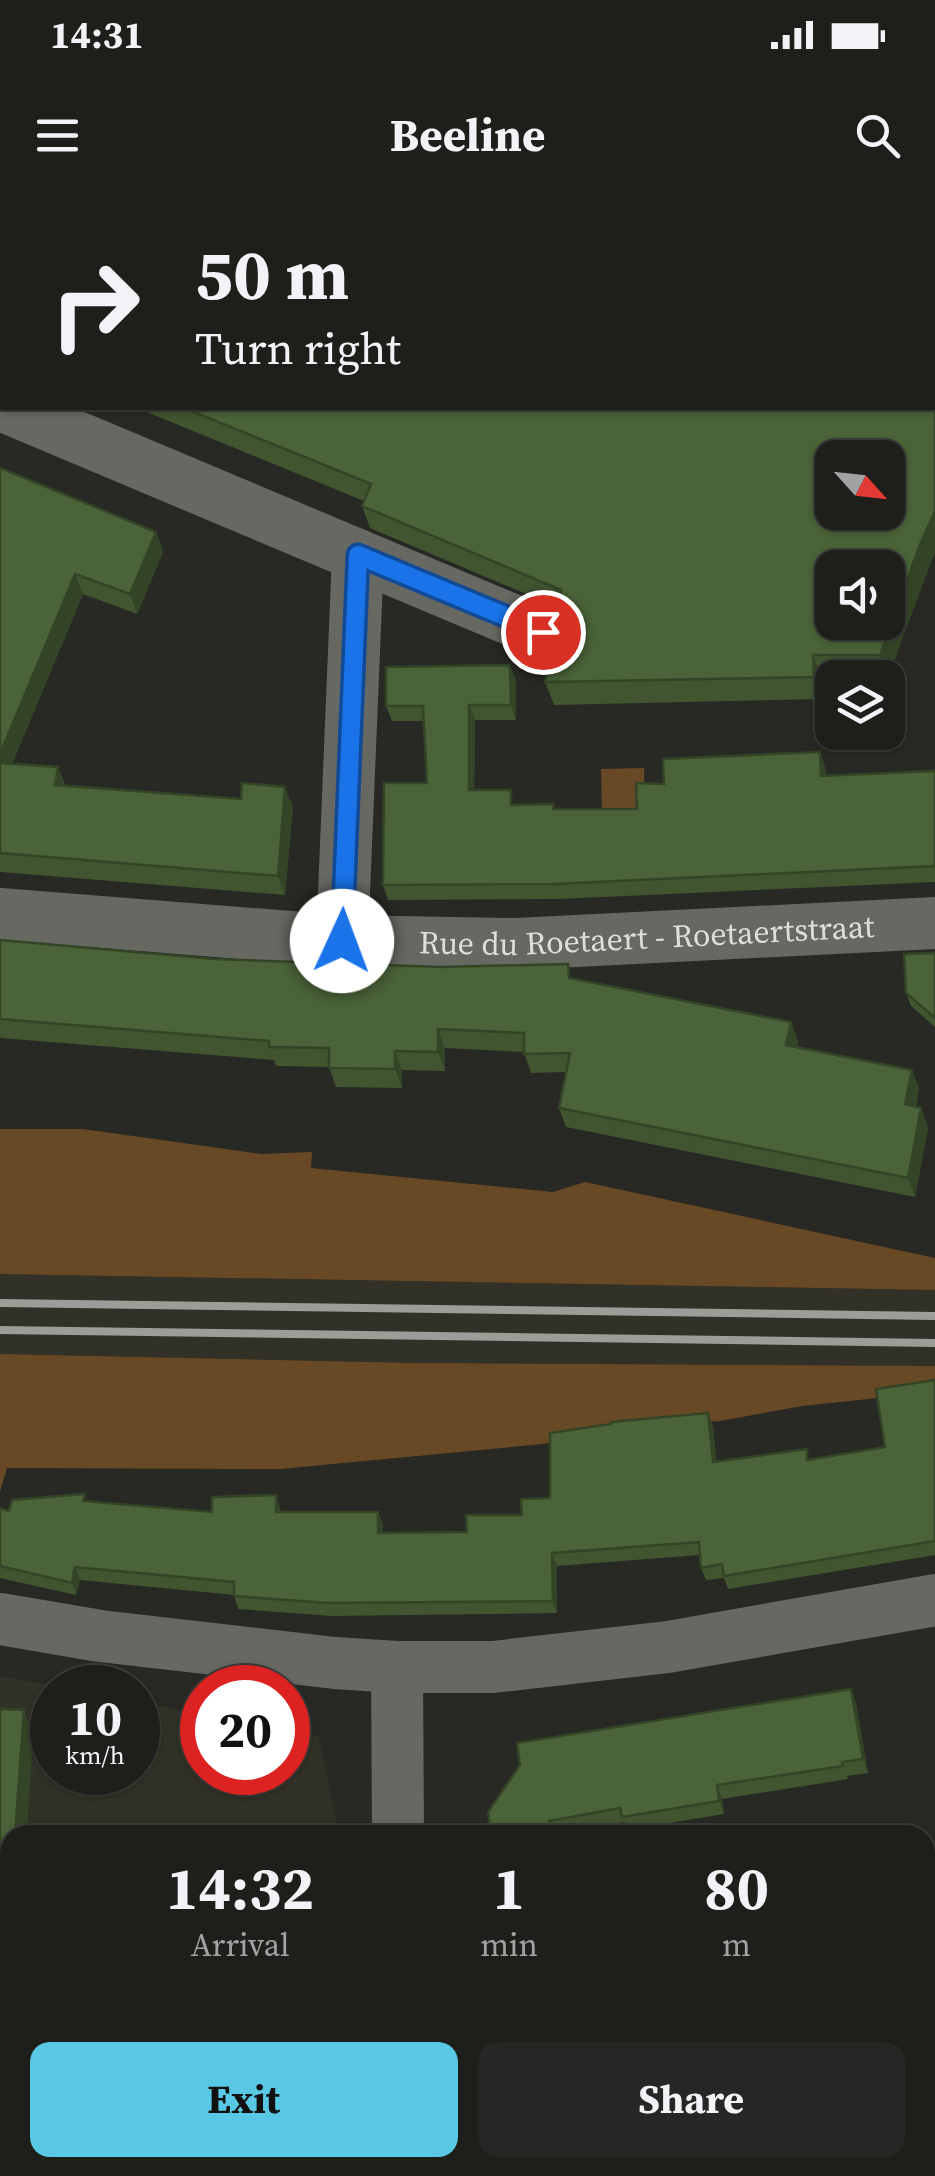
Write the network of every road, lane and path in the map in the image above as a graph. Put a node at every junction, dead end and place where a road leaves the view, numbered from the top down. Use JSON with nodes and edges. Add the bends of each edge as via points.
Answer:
{"nodes":[{"id":1,"x":13,"y":410,"type":"edge"},
{"id":2,"x":358,"y":555,"type":"junction"},
{"id":3,"x":543,"y":632,"type":"dead end"},
{"id":4,"x":0,"y":914,"type":"edge"},
{"id":5,"x":935,"y":923,"type":"edge"},
{"id":6,"x":342,"y":941,"type":"junction"},
{"id":7,"x":935,"y":1600,"type":"edge"},
{"id":8,"x":0,"y":1619,"type":"edge"},
{"id":9,"x":397,"y":1668,"type":"junction"},
{"id":10,"x":398,"y":1825,"type":"edge"}],
"edges":[{"from":1,"to":2,"type":"street"},
{"from":2,"to":3,"type":"street"},
{"from":2,"to":6,"type":"street"},
{"from":4,"to":6,"type":"street","name":"Rue du Roetaert - Roetaertstraat"},
{"from":5,"to":6,"type":"street","name":"Rue du Roetaert - Roetaertstraat","via":[[516,944]]},
{"from":7,"to":9,"type":"street","via":[[668,1647],[510,1666]]},
{"from":8,"to":9,"type":"street"},
{"from":9,"to":10,"type":"street"}]}
